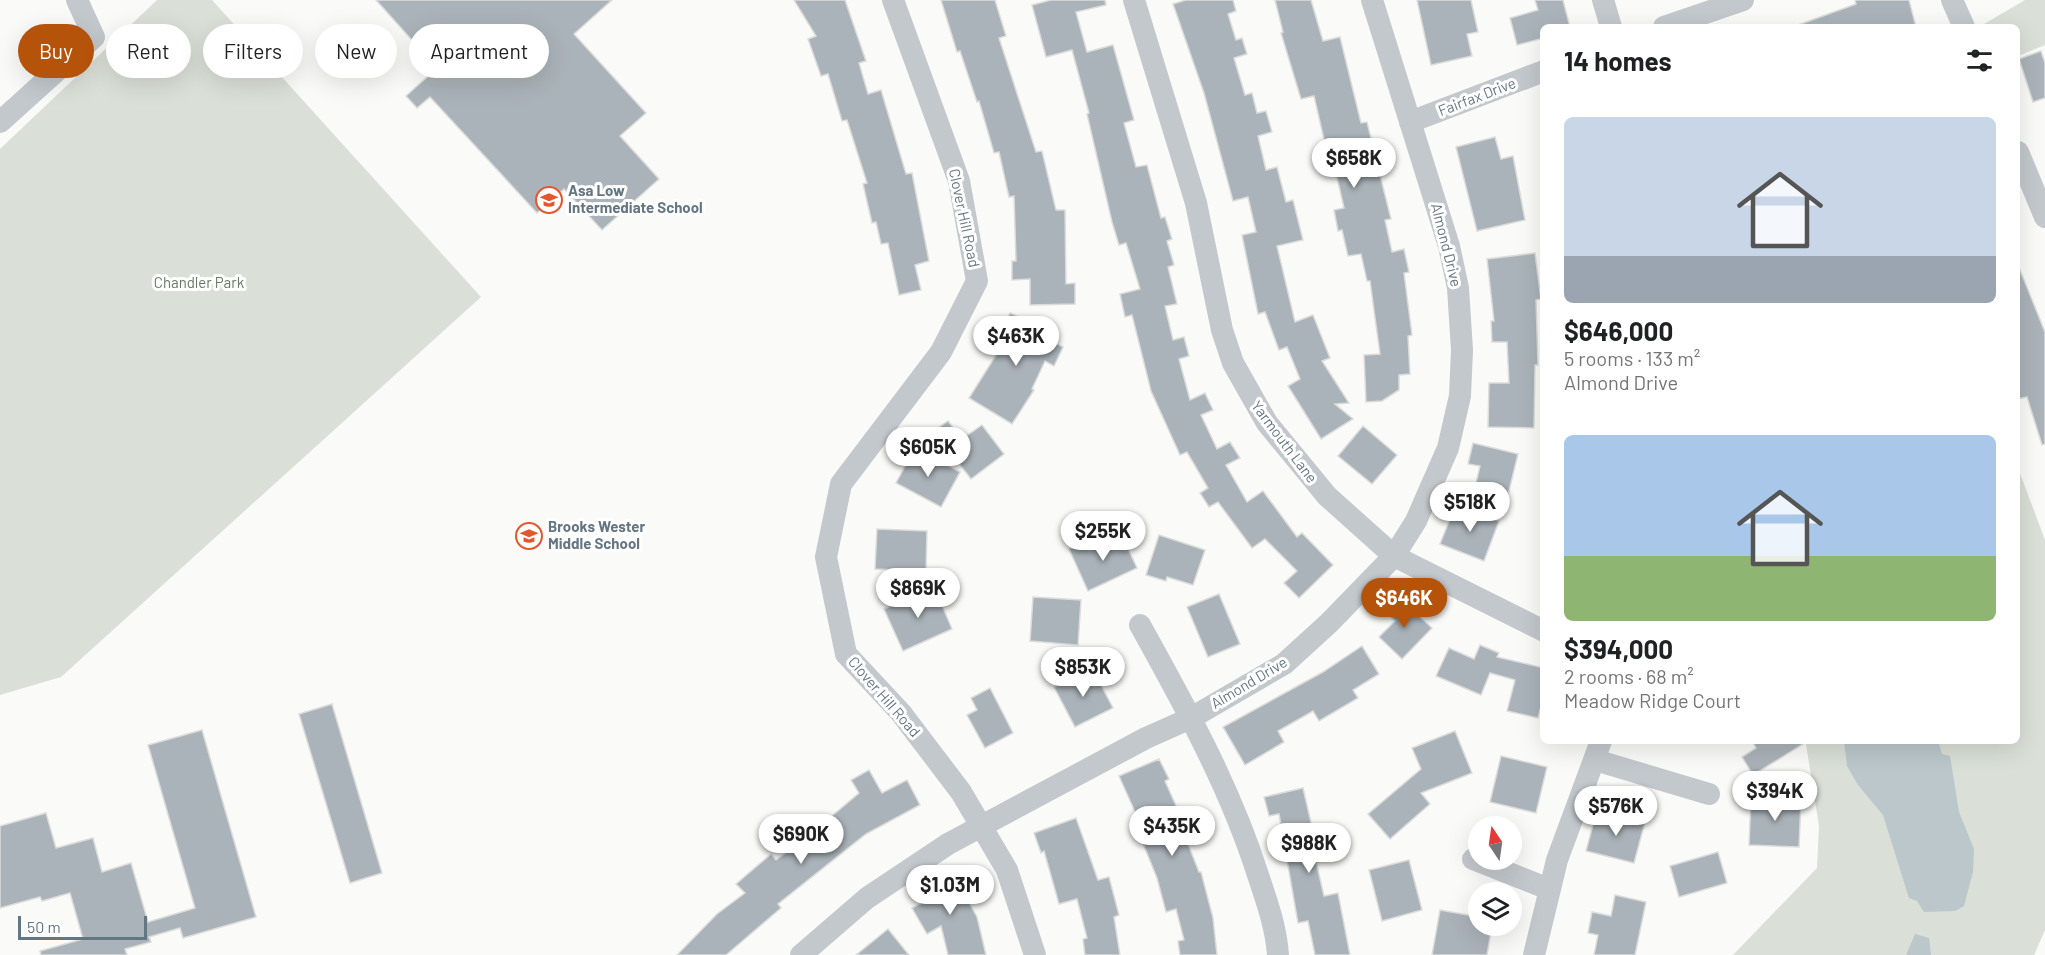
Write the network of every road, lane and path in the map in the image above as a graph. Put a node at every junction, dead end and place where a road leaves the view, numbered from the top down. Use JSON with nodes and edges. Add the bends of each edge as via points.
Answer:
{"nodes":[{"id":1,"x":77,"y":0,"type":"edge"},
{"id":2,"x":893,"y":0,"type":"edge"},
{"id":3,"x":1134,"y":0,"type":"edge"},
{"id":4,"x":1372,"y":0,"type":"edge"},
{"id":5,"x":1603,"y":0,"type":"edge"},
{"id":6,"x":1743,"y":0,"type":"edge"},
{"id":7,"x":1952,"y":0,"type":"edge"},
{"id":8,"x":1610,"y":24,"type":"edge"},
{"id":9,"x":1673,"y":24,"type":"edge"},
{"id":10,"x":1963,"y":24,"type":"edge"},
{"id":11,"x":1540,"y":73,"type":"edge"},
{"id":12,"x":0,"y":122,"type":"edge"},
{"id":13,"x":1410,"y":122,"type":"junction"},
{"id":14,"x":2020,"y":157,"type":"edge"},
{"id":15,"x":2045,"y":217,"type":"edge"},
{"id":16,"x":1394,"y":556,"type":"junction"},
{"id":17,"x":1140,"y":626,"type":"dead end"},
{"id":18,"x":1540,"y":629,"type":"edge"},
{"id":19,"x":1191,"y":718,"type":"junction"},
{"id":20,"x":1598,"y":750,"type":"edge"},
{"id":21,"x":1709,"y":794,"type":"dead end"},
{"id":22,"x":981,"y":824,"type":"junction"},
{"id":23,"x":1501,"y":870,"type":"edge"},
{"id":24,"x":1550,"y":889,"type":"junction"},
{"id":25,"x":801,"y":955,"type":"edge"},
{"id":26,"x":1035,"y":955,"type":"edge"},
{"id":27,"x":1278,"y":955,"type":"edge"},
{"id":28,"x":1534,"y":955,"type":"edge"}],
"edges":[{"from":1,"to":12,"type":"street","via":[[94,37]]},
{"from":2,"to":22,"type":"street","name":"Clover Hill Road","via":[[960,181],[977,281],[941,352],[841,484],[826,557],[846,654],[901,713],[962,792]]},
{"from":3,"to":16,"type":"street","name":"Yarmouth Lane","via":[[1196,203],[1222,330],[1233,363],[1267,423],[1299,465],[1327,496]]},
{"from":4,"to":13,"type":"street","name":"Almond Drive"},
{"from":5,"to":8,"type":"street"},
{"from":6,"to":9,"type":"street"},
{"from":7,"to":10,"type":"street"},
{"from":11,"to":13,"type":"street","name":"Fairfax Drive"},
{"from":13,"to":16,"type":"street","name":"Almond Drive","via":[[1449,246],[1458,288],[1462,350],[1460,396],[1448,448],[1416,521]]},
{"from":14,"to":15,"type":"street"},
{"from":16,"to":18,"type":"street","name":"Yarmouth Lane"},
{"from":16,"to":19,"type":"street","name":"Almond Drive","via":[[1284,664]]},
{"from":17,"to":19,"type":"street"},
{"from":19,"to":22,"type":"street","name":"Almond Drive"},
{"from":19,"to":27,"type":"street","via":[[1243,827],[1276,930]]},
{"from":20,"to":21,"type":"street"},
{"from":20,"to":24,"type":"street"},
{"from":22,"to":25,"type":"street","name":"Almond Drive","via":[[867,898]]},
{"from":22,"to":26,"type":"street","name":"Clover Hill Road","via":[[1007,870]]},
{"from":23,"to":24,"type":"street"},
{"from":24,"to":28,"type":"street"}]}
